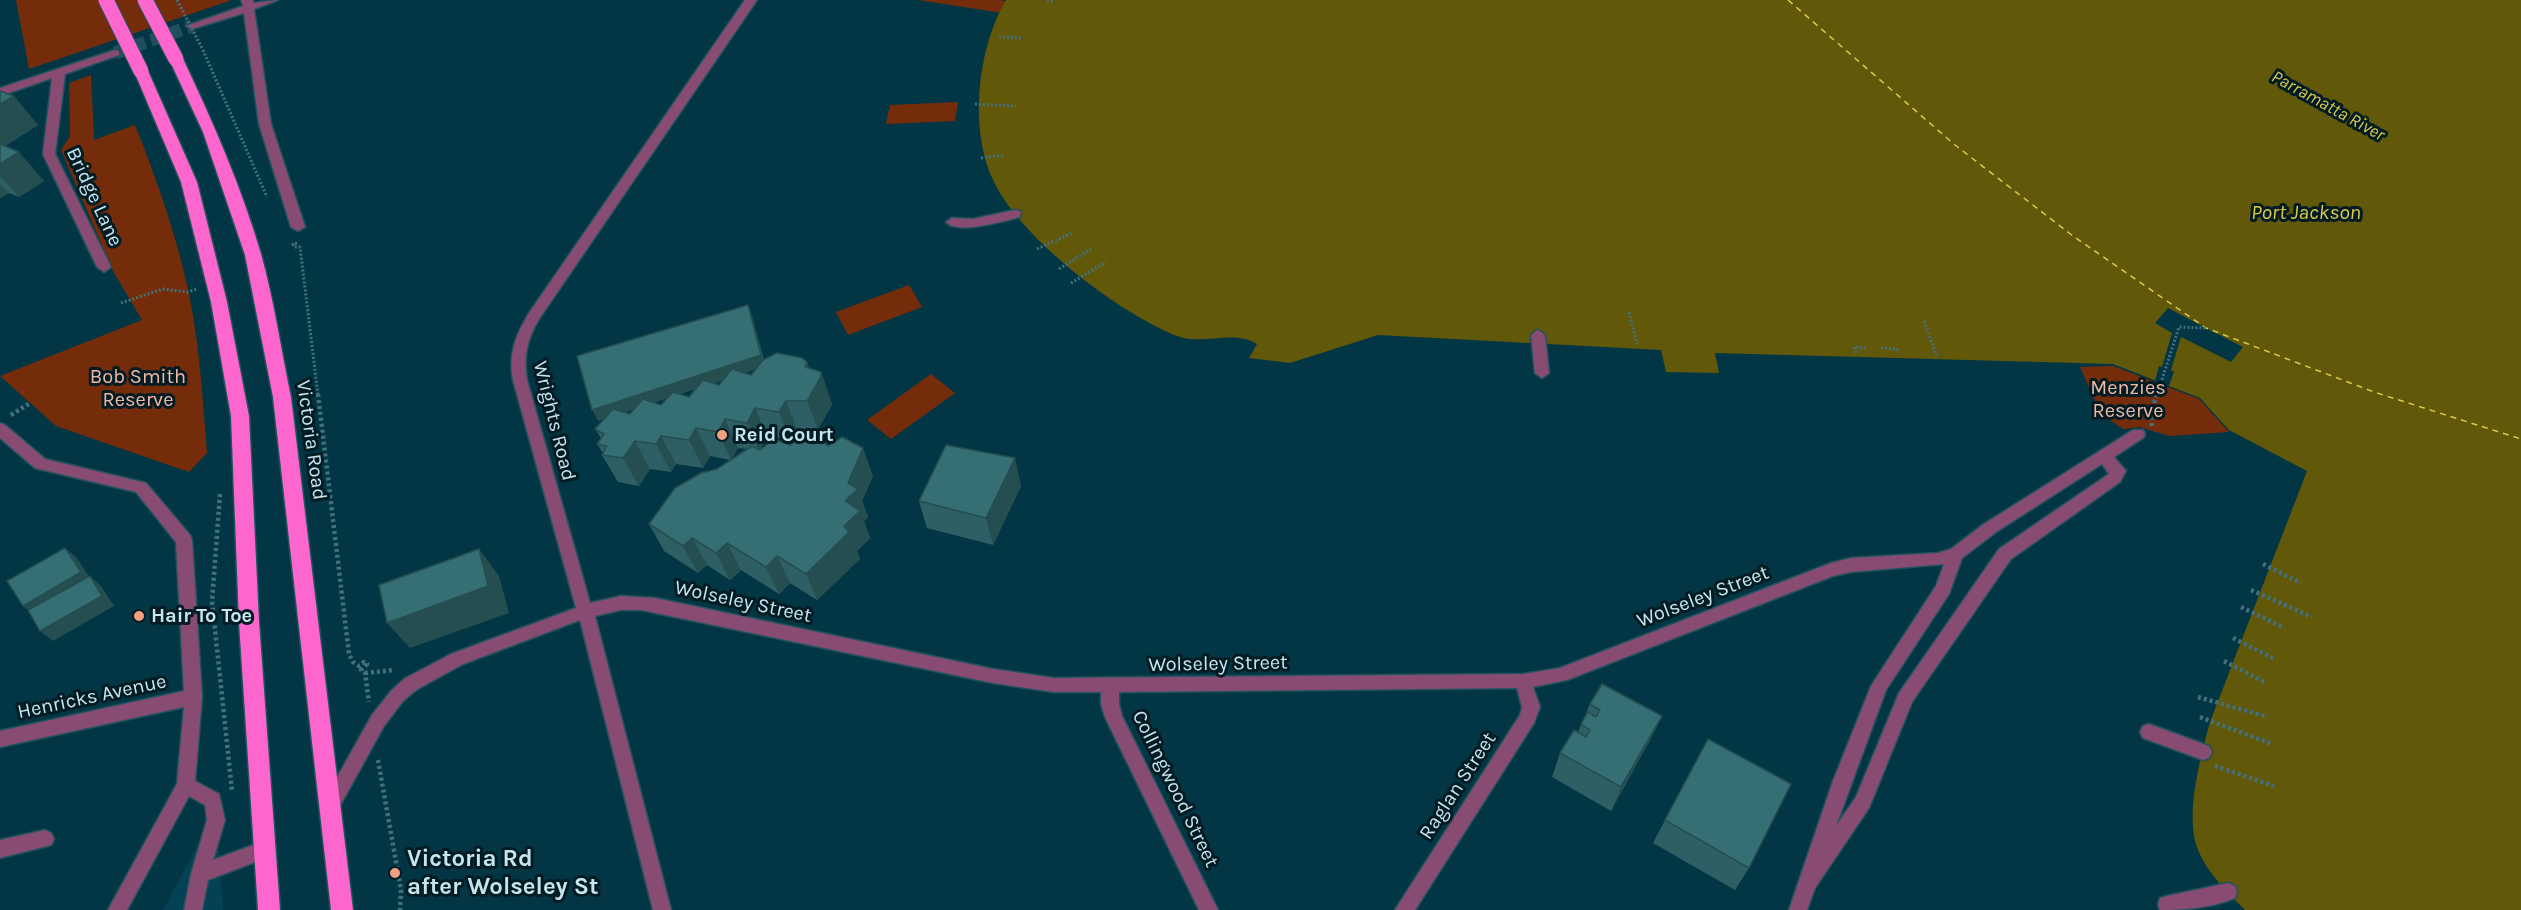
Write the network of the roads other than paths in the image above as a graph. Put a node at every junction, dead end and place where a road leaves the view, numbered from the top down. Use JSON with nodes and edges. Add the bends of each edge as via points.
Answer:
{"nodes":[{"id":1,"x":106,"y":0,"type":"edge"},
{"id":2,"x":145,"y":0,"type":"edge"},
{"id":3,"x":272,"y":0,"type":"edge"},
{"id":4,"x":751,"y":0,"type":"edge"},
{"id":5,"x":247,"y":3,"type":"edge"},
{"id":6,"x":192,"y":26,"type":"tunnel mouth"},
{"id":7,"x":115,"y":53,"type":"tunnel mouth"},
{"id":8,"x":59,"y":72,"type":"junction"},
{"id":9,"x":0,"y":92,"type":"edge"},
{"id":10,"x":1015,"y":214,"type":"dead end"},
{"id":11,"x":952,"y":222,"type":"dead end"},
{"id":12,"x":297,"y":232,"type":"road end"},
{"id":13,"x":104,"y":267,"type":"dead end"},
{"id":14,"x":1538,"y":335,"type":"dead end"},
{"id":15,"x":1542,"y":373,"type":"dead end"},
{"id":16,"x":0,"y":429,"type":"edge"},
{"id":17,"x":2138,"y":434,"type":"road end"},
{"id":18,"x":2103,"y":455,"type":"junction"},
{"id":19,"x":1956,"y":554,"type":"junction"},
{"id":20,"x":586,"y":612,"type":"junction"},
{"id":21,"x":1523,"y":681,"type":"junction"},
{"id":22,"x":1110,"y":686,"type":"junction"},
{"id":23,"x":193,"y":697,"type":"junction"},
{"id":24,"x":2149,"y":732,"type":"dead end"},
{"id":25,"x":0,"y":739,"type":"edge"},
{"id":26,"x":2206,"y":758,"type":"road end"},
{"id":27,"x":186,"y":785,"type":"junction"},
{"id":28,"x":331,"y":805,"type":"junction"},
{"id":29,"x":45,"y":840,"type":"dead end"},
{"id":30,"x":0,"y":849,"type":"edge"},
{"id":31,"x":264,"y":850,"type":"junction"},
{"id":32,"x":200,"y":874,"type":"junction"},
{"id":33,"x":1808,"y":882,"type":"junction"},
{"id":34,"x":2228,"y":892,"type":"dead end"},
{"id":35,"x":2168,"y":905,"type":"dead end"},
{"id":36,"x":117,"y":910,"type":"edge"},
{"id":37,"x":193,"y":910,"type":"edge"},
{"id":38,"x":269,"y":910,"type":"edge"},
{"id":39,"x":342,"y":910,"type":"edge"},
{"id":40,"x":662,"y":910,"type":"edge"},
{"id":41,"x":1209,"y":910,"type":"edge"},
{"id":42,"x":1404,"y":910,"type":"edge"},
{"id":43,"x":1798,"y":910,"type":"edge"}],
"edges":[{"from":1,"to":31,"type":"highway","bridge":true,"via":[[189,182],[219,302],[240,416]]},
{"from":2,"to":28,"type":"highway","name":"Victoria Road","bridge":true,"via":[[210,132],[253,255],[282,397]]},
{"from":3,"to":5,"type":"street"},
{"from":4,"to":20,"type":"street","name":"Wrights Road","via":[[534,316],[518,349],[520,380]]},
{"from":5,"to":6,"type":"street"},
{"from":5,"to":12,"type":"street","via":[[265,124]]},
{"from":7,"to":8,"type":"street"},
{"from":8,"to":9,"type":"street"},
{"from":8,"to":13,"type":"street","name":"Bridge Lane","via":[[49,154]]},
{"from":10,"to":11,"type":"street","via":[[973,223]]},
{"from":14,"to":15,"type":"street"},
{"from":16,"to":23,"type":"street","via":[[40,464],[141,486],[184,540]]},
{"from":17,"to":18,"type":"street","name":"Wolseley Street"},
{"from":18,"to":19,"type":"street","name":"Wolseley Street"},
{"from":18,"to":33,"type":"street","via":[[2118,471],[2115,478],[2005,554],[1964,610],[1905,698],[1863,802]]},
{"from":19,"to":21,"type":"street","name":"Wolseley Street","via":[[1938,560],[1851,565],[1831,570],[1562,675]]},
{"from":19,"to":33,"type":"street","via":[[1942,589],[1879,686]]},
{"from":20,"to":22,"type":"street","name":"Wolseley Street","via":[[615,604],[644,603],[993,676],[1043,684]]},
{"from":20,"to":28,"type":"street","name":"Wolseley Street","via":[[425,674],[397,696]]},
{"from":20,"to":40,"type":"street","name":"Wrights Road"},
{"from":21,"to":22,"type":"street","name":"Wolseley Street"},
{"from":21,"to":42,"type":"street","name":"Raglan Street","via":[[1531,707],[1528,718]]},
{"from":22,"to":41,"type":"street","name":"Collingwood Street","via":[[1114,717]]},
{"from":23,"to":25,"type":"street","name":"Henricks Avenue"},
{"from":23,"to":27,"type":"street"},
{"from":24,"to":26,"type":"street"},
{"from":27,"to":32,"type":"street","via":[[213,800],[216,820]]},
{"from":27,"to":36,"type":"street"},
{"from":28,"to":39,"type":"highway","name":"Victoria Road"},
{"from":29,"to":30,"type":"street"},
{"from":31,"to":32,"type":"street"},
{"from":31,"to":38,"type":"highway"},
{"from":32,"to":37,"type":"street"},
{"from":33,"to":43,"type":"street"},
{"from":34,"to":35,"type":"street"}]}
